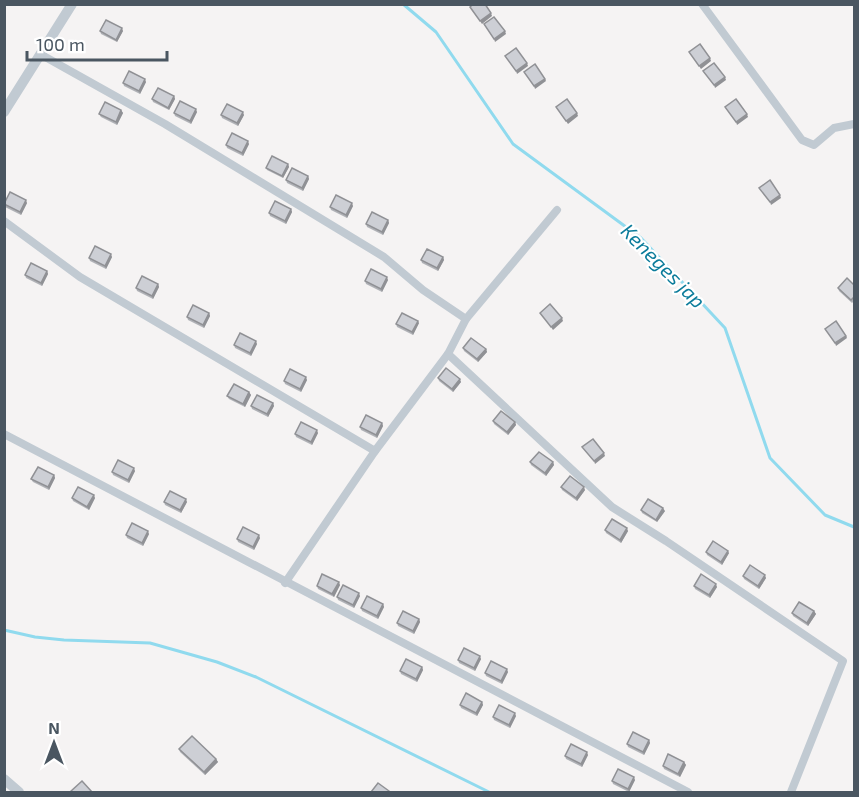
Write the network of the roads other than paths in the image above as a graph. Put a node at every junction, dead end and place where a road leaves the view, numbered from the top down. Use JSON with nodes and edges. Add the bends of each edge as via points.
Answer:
{"nodes":[{"id":1,"x":72,"y":4,"type":"edge"},
{"id":2,"x":702,"y":4,"type":"edge"},
{"id":3,"x":40,"y":54,"type":"junction"},
{"id":4,"x":4,"y":112,"type":"edge"},
{"id":5,"x":855,"y":124,"type":"edge"},
{"id":6,"x":557,"y":210,"type":"dead end"},
{"id":7,"x":4,"y":221,"type":"edge"},
{"id":8,"x":466,"y":319,"type":"junction"},
{"id":9,"x":448,"y":354,"type":"junction"},
{"id":10,"x":4,"y":435,"type":"edge"},
{"id":11,"x":375,"y":451,"type":"junction"},
{"id":12,"x":285,"y":583,"type":"junction"},
{"id":13,"x":4,"y":779,"type":"edge"},
{"id":14,"x":19,"y":792,"type":"edge"},
{"id":15,"x":688,"y":792,"type":"edge"},
{"id":16,"x":791,"y":792,"type":"edge"}],
"edges":[{"from":1,"to":3,"type":"street"},
{"from":2,"to":5,"type":"street","via":[[802,140],[814,145],[834,128]]},
{"from":3,"to":4,"type":"street"},
{"from":3,"to":8,"type":"street","via":[[165,124],[384,258]]},
{"from":6,"to":8,"type":"street"},
{"from":7,"to":11,"type":"street","via":[[80,277]]},
{"from":8,"to":9,"type":"street"},
{"from":9,"to":11,"type":"street"},
{"from":9,"to":16,"type":"street","via":[[612,507],[843,661]]},
{"from":10,"to":12,"type":"street"},
{"from":11,"to":12,"type":"street"},
{"from":12,"to":15,"type":"street"},
{"from":13,"to":14,"type":"street"}]}
